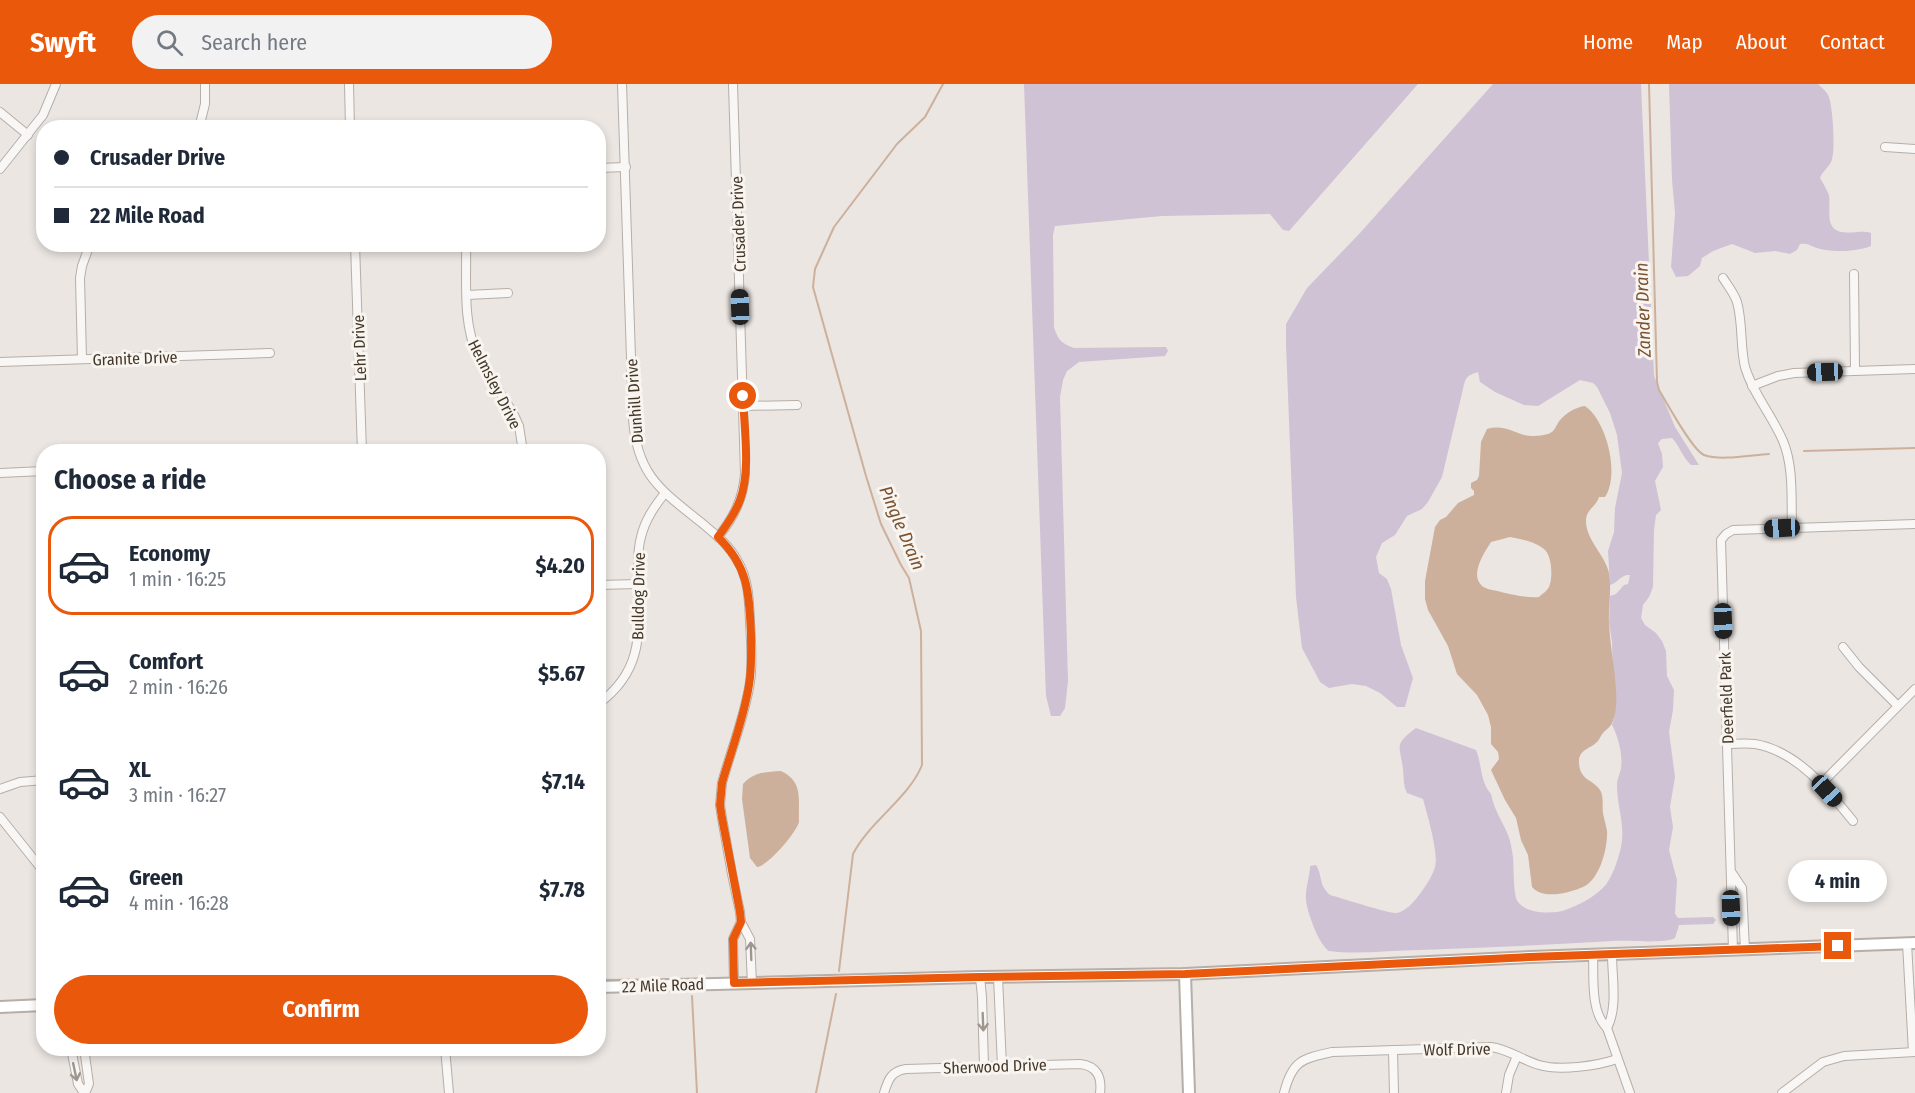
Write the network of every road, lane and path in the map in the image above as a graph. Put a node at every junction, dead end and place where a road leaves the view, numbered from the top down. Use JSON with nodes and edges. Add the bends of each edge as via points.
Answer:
{"nodes":[{"id":1,"x":56,"y":84,"type":"edge"},
{"id":2,"x":205,"y":84,"type":"edge"},
{"id":3,"x":349,"y":84,"type":"edge"},
{"id":4,"x":622,"y":84,"type":"edge"},
{"id":5,"x":733,"y":84,"type":"edge"},
{"id":6,"x":0,"y":112,"type":"edge"},
{"id":7,"x":39,"y":120,"type":"edge"},
{"id":8,"x":201,"y":120,"type":"edge"},
{"id":9,"x":350,"y":120,"type":"edge"},
{"id":10,"x":36,"y":124,"type":"edge"},
{"id":11,"x":28,"y":135,"type":"junction"},
{"id":12,"x":1885,"y":147,"type":"dead end"},
{"id":13,"x":1915,"y":149,"type":"edge"},
{"id":14,"x":626,"y":167,"type":"junction"},
{"id":15,"x":606,"y":168,"type":"edge"},
{"id":16,"x":0,"y":169,"type":"edge"},
{"id":17,"x":87,"y":252,"type":"edge"},
{"id":18,"x":355,"y":252,"type":"edge"},
{"id":19,"x":466,"y":252,"type":"edge"},
{"id":20,"x":1854,"y":274,"type":"dead end"},
{"id":21,"x":1723,"y":278,"type":"dead end"},
{"id":22,"x":508,"y":293,"type":"dead end"},
{"id":23,"x":467,"y":295,"type":"junction"},
{"id":24,"x":270,"y":353,"type":"dead end"},
{"id":25,"x":82,"y":359,"type":"junction"},
{"id":26,"x":0,"y":362,"type":"edge"},
{"id":27,"x":1915,"y":369,"type":"edge"},
{"id":28,"x":1855,"y":371,"type":"junction"},
{"id":29,"x":1752,"y":386,"type":"junction"},
{"id":30,"x":797,"y":405,"type":"dead end"},
{"id":31,"x":744,"y":406,"type":"junction"},
{"id":32,"x":362,"y":444,"type":"edge"},
{"id":33,"x":522,"y":444,"type":"edge"},
{"id":34,"x":36,"y":471,"type":"edge"},
{"id":35,"x":0,"y":473,"type":"edge"},
{"id":36,"x":665,"y":493,"type":"junction"},
{"id":37,"x":1915,"y":524,"type":"edge"},
{"id":38,"x":1792,"y":528,"type":"junction"},
{"id":39,"x":718,"y":537,"type":"junction"},
{"id":40,"x":638,"y":584,"type":"junction"},
{"id":41,"x":606,"y":585,"type":"edge"},
{"id":42,"x":1843,"y":647,"type":"dead end"},
{"id":43,"x":1915,"y":689,"type":"edge"},
{"id":44,"x":606,"y":698,"type":"edge"},
{"id":45,"x":1898,"y":706,"type":"junction"},
{"id":46,"x":1727,"y":744,"type":"junction"},
{"id":47,"x":36,"y":781,"type":"edge"},
{"id":48,"x":1821,"y":784,"type":"junction"},
{"id":49,"x":0,"y":789,"type":"edge"},
{"id":50,"x":0,"y":817,"type":"edge"},
{"id":51,"x":1853,"y":821,"type":"dead end"},
{"id":52,"x":36,"y":862,"type":"edge"},
{"id":53,"x":1732,"y":872,"type":"junction"},
{"id":54,"x":741,"y":922,"type":"junction"},
{"id":55,"x":1911,"y":943,"type":"edge"},
{"id":56,"x":1733,"y":950,"type":"junction"},
{"id":57,"x":1745,"y":950,"type":"junction"},
{"id":58,"x":1612,"y":954,"type":"junction"},
{"id":59,"x":1593,"y":955,"type":"junction"},
{"id":60,"x":1185,"y":974,"type":"junction"},
{"id":61,"x":980,"y":977,"type":"junction"},
{"id":62,"x":998,"y":977,"type":"junction"},
{"id":63,"x":734,"y":983,"type":"junction"},
{"id":64,"x":752,"y":984,"type":"junction"},
{"id":65,"x":606,"y":987,"type":"edge"},
{"id":66,"x":1912,"y":1002,"type":"edge"},
{"id":67,"x":1596,"y":1003,"type":"junction"},
{"id":68,"x":1613,"y":1003,"type":"junction"},
{"id":69,"x":36,"y":1005,"type":"edge"},
{"id":70,"x":0,"y":1007,"type":"edge"},
{"id":71,"x":1607,"y":1028,"type":"junction"},
{"id":72,"x":1393,"y":1050,"type":"junction"},
{"id":73,"x":1914,"y":1052,"type":"edge"},
{"id":74,"x":73,"y":1056,"type":"edge"},
{"id":75,"x":85,"y":1056,"type":"edge"},
{"id":76,"x":446,"y":1056,"type":"edge"},
{"id":77,"x":1517,"y":1056,"type":"junction"},
{"id":78,"x":1617,"y":1059,"type":"junction"},
{"id":79,"x":984,"y":1066,"type":"junction"},
{"id":80,"x":1002,"y":1066,"type":"junction"},
{"id":81,"x":85,"y":1093,"type":"edge"},
{"id":82,"x":449,"y":1093,"type":"edge"},
{"id":83,"x":884,"y":1093,"type":"edge"},
{"id":84,"x":1100,"y":1093,"type":"edge"},
{"id":85,"x":1189,"y":1093,"type":"edge"},
{"id":86,"x":1284,"y":1093,"type":"edge"},
{"id":87,"x":1394,"y":1093,"type":"edge"},
{"id":88,"x":1506,"y":1093,"type":"edge"},
{"id":89,"x":1630,"y":1093,"type":"edge"},
{"id":90,"x":1782,"y":1093,"type":"edge"}],
"edges":[{"from":1,"to":7,"type":"street"},
{"from":2,"to":8,"type":"street"},
{"from":3,"to":9,"type":"street"},
{"from":4,"to":14,"type":"street","name":"Dunhill Drive"},
{"from":5,"to":31,"type":"street","name":"Crusader Drive"},
{"from":6,"to":11,"type":"street"},
{"from":10,"to":11,"type":"street"},
{"from":11,"to":16,"type":"street"},
{"from":12,"to":13,"type":"street"},
{"from":14,"to":15,"type":"street"},
{"from":14,"to":36,"type":"street","name":"Dunhill Drive","via":[[634,431],[640,460]]},
{"from":17,"to":25,"type":"street","via":[[80,278]]},
{"from":18,"to":32,"type":"street","name":"Lehr Drive"},
{"from":19,"to":23,"type":"street","name":"Helmsley Drive"},
{"from":20,"to":28,"type":"street"},
{"from":21,"to":29,"type":"street","via":[[1737,302],[1743,355]]},
{"from":22,"to":23,"type":"street"},
{"from":23,"to":33,"type":"street","name":"Helmsley Drive","via":[[469,329],[475,348],[515,417]]},
{"from":24,"to":25,"type":"street","name":"Granite Drive"},
{"from":25,"to":26,"type":"street","name":"Granite Drive"},
{"from":27,"to":28,"type":"street"},
{"from":28,"to":29,"type":"street","via":[[1794,373]]},
{"from":29,"to":38,"type":"street","via":[[1787,451]]},
{"from":30,"to":31,"type":"street"},
{"from":31,"to":39,"type":"street","name":"Crusader Drive","via":[[743,493]]},
{"from":34,"to":35,"type":"street"},
{"from":36,"to":39,"type":"street","name":"Dunhill Drive"},
{"from":36,"to":40,"type":"street","name":"Bulldog Drive","via":[[643,530],[638,550]]},
{"from":37,"to":38,"type":"street"},
{"from":38,"to":46,"type":"street","name":"Deerfield Park","via":[[1733,530],[1723,537],[1720,546]]},
{"from":39,"to":54,"type":"street","name":"Dunhill Drive","via":[[738,561],[749,593],[750,684],[722,783],[720,805]]},
{"from":40,"to":41,"type":"street"},
{"from":40,"to":44,"type":"street","name":"Bulldog Drive","via":[[638,646],[628,673]]},
{"from":42,"to":45,"type":"street"},
{"from":43,"to":45,"type":"street"},
{"from":45,"to":48,"type":"street"},
{"from":46,"to":48,"type":"street","via":[[1755,744],[1775,750]]},
{"from":46,"to":53,"type":"street","name":"Deerfield Park"},
{"from":47,"to":49,"type":"street"},
{"from":48,"to":51,"type":"street"},
{"from":50,"to":52,"type":"street"},
{"from":53,"to":56,"type":"street","name":"Deerfield Park"},
{"from":53,"to":57,"type":"street","via":[[1742,888]]},
{"from":54,"to":63,"type":"street","name":"Dunhill Drive","via":[[733,939]]},
{"from":64,"to":54,"type":"street","name":"Dunhill Drive","one_way":true,"via":[[750,939]]},
{"from":55,"to":57,"type":"street","name":"22 Mile Road"},
{"from":55,"to":66,"type":"street"},
{"from":56,"to":57,"type":"street","name":"22 Mile Road"},
{"from":56,"to":58,"type":"street","name":"22 Mile Road"},
{"from":58,"to":59,"type":"street","name":"22 Mile Road"},
{"from":58,"to":68,"type":"street"},
{"from":59,"to":60,"type":"street","name":"22 Mile Road"},
{"from":59,"to":67,"type":"street"},
{"from":60,"to":62,"type":"street","name":"22 Mile Road"},
{"from":60,"to":85,"type":"street"},
{"from":61,"to":62,"type":"street","name":"22 Mile Road"},
{"from":61,"to":64,"type":"street","name":"22 Mile Road"},
{"from":61,"to":79,"type":"street","one_way":true},
{"from":62,"to":80,"type":"street"},
{"from":63,"to":64,"type":"street","name":"22 Mile Road"},
{"from":63,"to":65,"type":"street","name":"22 Mile Road"},
{"from":66,"to":73,"type":"street"},
{"from":67,"to":68,"type":"street"},
{"from":67,"to":71,"type":"street","via":[[1600,1021]]},
{"from":68,"to":71,"type":"street"},
{"from":69,"to":70,"type":"street"},
{"from":71,"to":78,"type":"street"},
{"from":72,"to":77,"type":"street","name":"Wolf Drive","via":[[1491,1047]]},
{"from":72,"to":86,"type":"street","name":"Wolf Drive","via":[[1332,1052],[1313,1057],[1294,1066]]},
{"from":72,"to":87,"type":"street"},
{"from":73,"to":90,"type":"street","via":[[1844,1056],[1823,1062]]},
{"from":74,"to":81,"type":"street","one_way":true,"via":[[78,1084]]},
{"from":75,"to":81,"type":"street","via":[[89,1084]]},
{"from":76,"to":82,"type":"street"},
{"from":77,"to":78,"type":"street","name":"Wolf Drive","via":[[1549,1067]]},
{"from":77,"to":88,"type":"street"},
{"from":78,"to":89,"type":"street"},
{"from":79,"to":80,"type":"street","name":"Sherwood Drive"},
{"from":79,"to":83,"type":"street","name":"Sherwood Drive","via":[[906,1069],[895,1072]]},
{"from":80,"to":84,"type":"street","name":"Sherwood Drive","via":[[1090,1066],[1100,1079]]}]}
